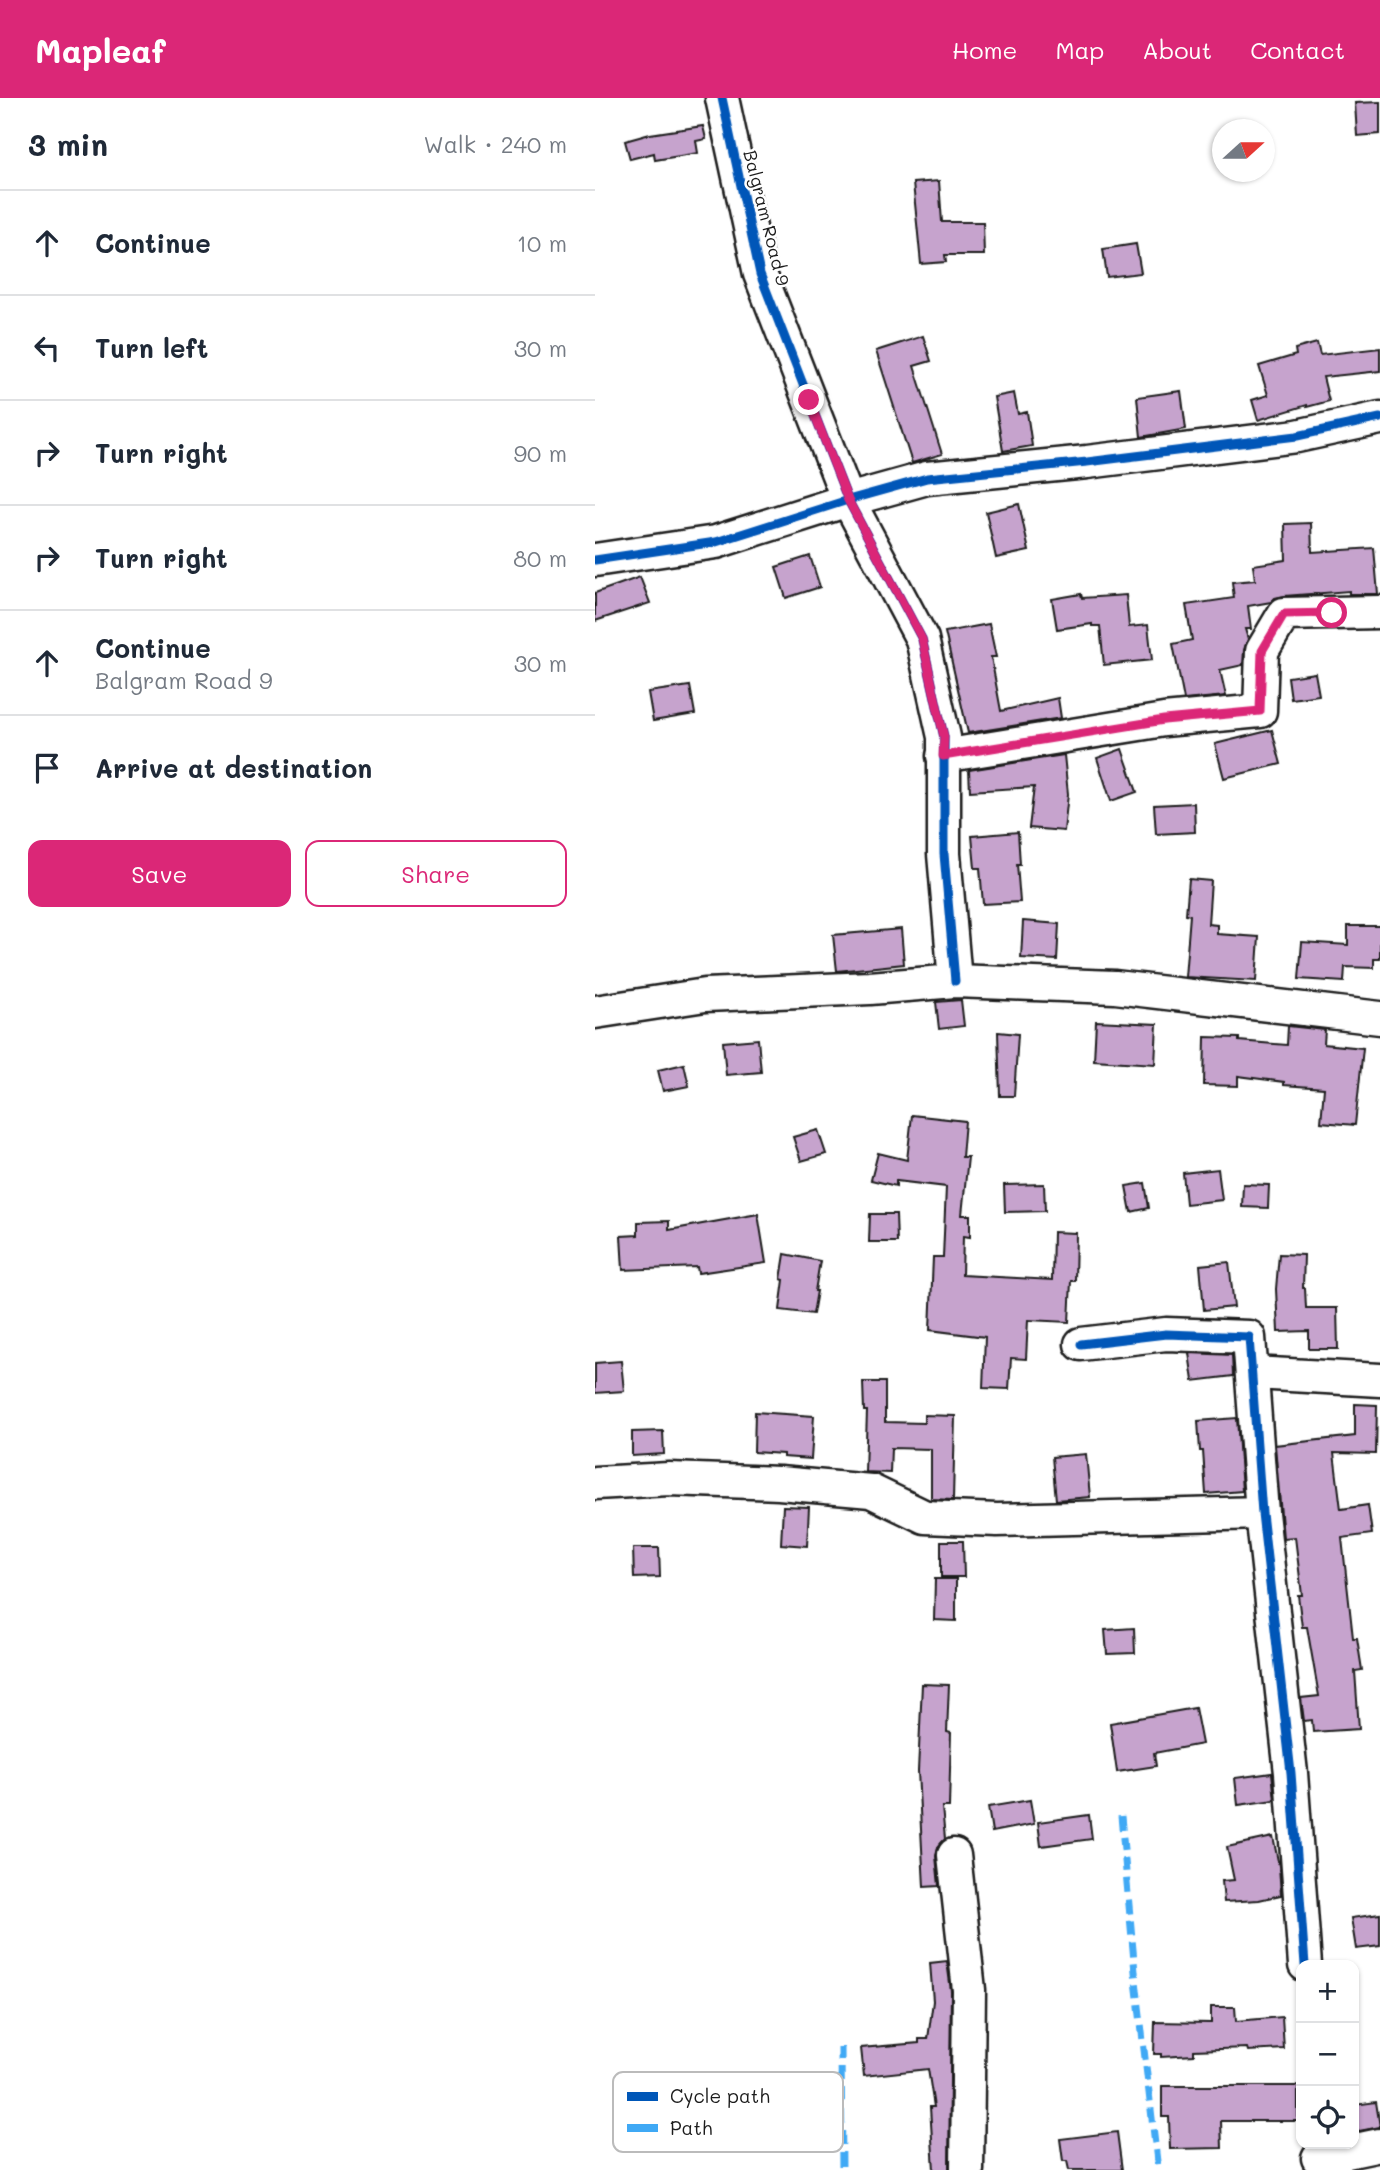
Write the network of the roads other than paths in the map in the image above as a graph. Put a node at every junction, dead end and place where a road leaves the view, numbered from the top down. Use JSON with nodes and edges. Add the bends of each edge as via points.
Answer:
{"nodes":[{"id":1,"x":722,"y":98,"type":"edge"},
{"id":2,"x":1380,"y":418,"type":"edge"},
{"id":3,"x":848,"y":500,"type":"junction"},
{"id":4,"x":595,"y":560,"type":"edge"},
{"id":5,"x":1380,"y":612,"type":"edge"},
{"id":6,"x":943,"y":756,"type":"junction"},
{"id":7,"x":955,"y":981,"type":"junction"},
{"id":8,"x":595,"y":1012,"type":"edge"},
{"id":9,"x":1380,"y":1018,"type":"edge"},
{"id":10,"x":1081,"y":1344,"type":"dead end"},
{"id":11,"x":1252,"y":1373,"type":"junction"},
{"id":12,"x":1380,"y":1380,"type":"edge"},
{"id":13,"x":595,"y":1483,"type":"edge"},
{"id":14,"x":1262,"y":1513,"type":"junction"},
{"id":15,"x":954,"y":1856,"type":"dead end"},
{"id":16,"x":1305,"y":1960,"type":"edge"},
{"id":17,"x":1380,"y":2145,"type":"edge"},
{"id":18,"x":1318,"y":2157,"type":"edge"},
{"id":19,"x":967,"y":2170,"type":"edge"}],
"edges":[{"from":1,"to":3,"type":"street","name":"Balgram Road 9","via":[[760,274]]},
{"from":2,"to":3,"type":"street","via":[[1297,436],[927,478]]},
{"from":3,"to":4,"type":"street","via":[[716,542]]},
{"from":3,"to":6,"type":"street","name":"Balgram Road 9","via":[[922,639],[944,737]]},
{"from":5,"to":6,"type":"street","via":[[1284,614],[1262,651],[1260,711],[1164,720]]},
{"from":6,"to":7,"type":"street","name":"Balgram Road 9","via":[[944,854]]},
{"from":7,"to":8,"type":"street","via":[[705,995]]},
{"from":7,"to":9,"type":"street","via":[[1115,987]]},
{"from":10,"to":11,"type":"street","via":[[1166,1334],[1249,1337]]},
{"from":11,"to":12,"type":"street"},
{"from":11,"to":14,"type":"street"},
{"from":13,"to":14,"type":"street","via":[[669,1479],[871,1490],[925,1517],[997,1520]]},
{"from":14,"to":16,"type":"street","via":[[1291,1773]]},
{"from":15,"to":19,"type":"street","via":[[969,1990]]},
{"from":17,"to":18,"type":"street"}]}
